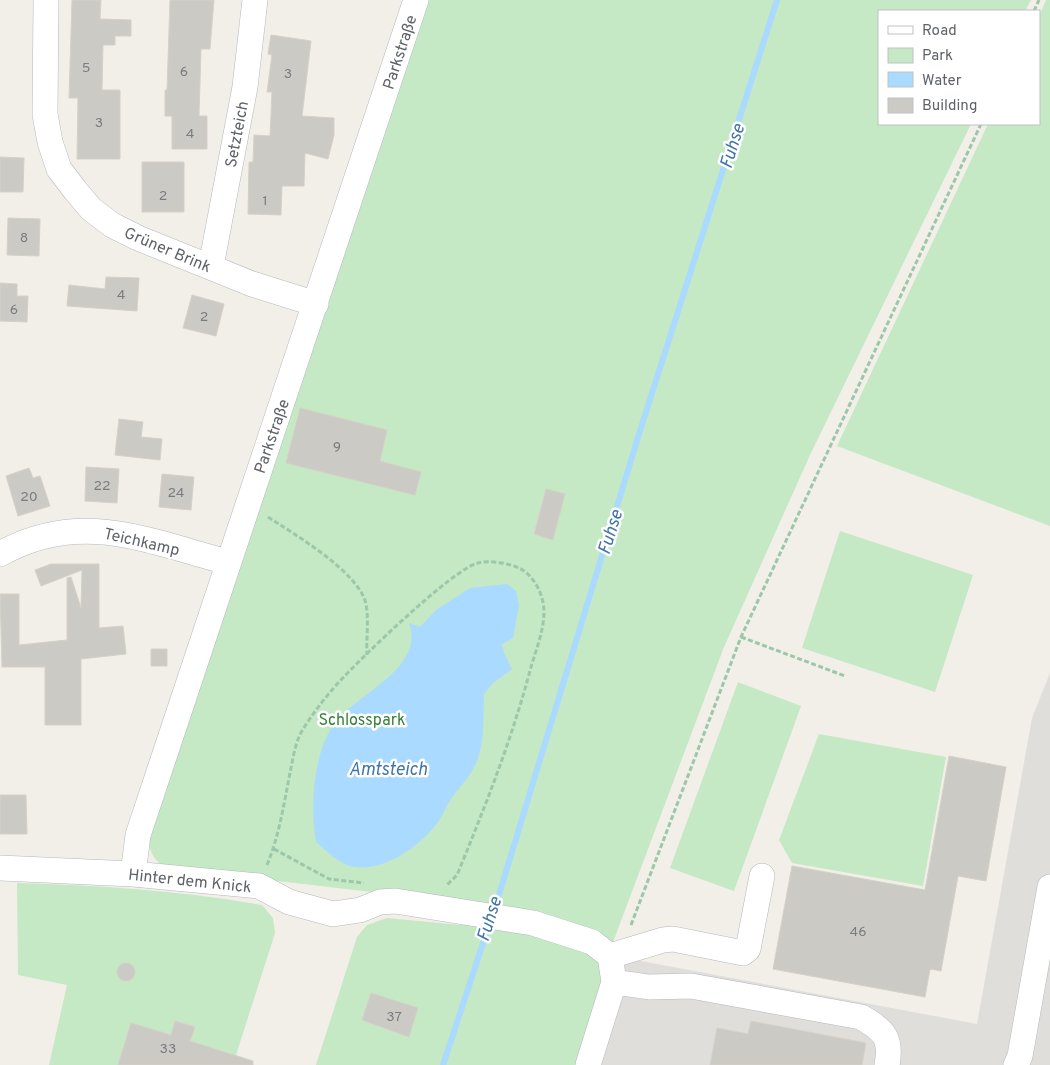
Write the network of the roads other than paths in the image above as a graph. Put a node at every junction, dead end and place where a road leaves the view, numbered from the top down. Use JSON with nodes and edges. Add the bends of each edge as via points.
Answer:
{"nodes":[{"id":1,"x":46,"y":0,"type":"edge"},
{"id":2,"x":255,"y":0,"type":"edge"},
{"id":3,"x":416,"y":0,"type":"edge"},
{"id":4,"x":210,"y":266,"type":"junction"},
{"id":5,"x":316,"y":304,"type":"junction"},
{"id":6,"x":0,"y":554,"type":"edge"},
{"id":7,"x":228,"y":562,"type":"junction"},
{"id":8,"x":0,"y":868,"type":"edge"},
{"id":9,"x":133,"y":874,"type":"junction"},
{"id":10,"x":762,"y":876,"type":"dead end"},
{"id":11,"x":1050,"y":887,"type":"edge"},
{"id":12,"x":610,"y":956,"type":"junction"},
{"id":13,"x":614,"y":982,"type":"junction"},
{"id":14,"x":588,"y":1065,"type":"edge"},
{"id":15,"x":887,"y":1065,"type":"edge"},
{"id":16,"x":1016,"y":1065,"type":"edge"}],
"edges":[{"from":1,"to":4,"type":"street","name":"Grüner Brink","via":[[45,114],[59,168],[91,209],[112,225]]},
{"from":2,"to":4,"type":"street","name":"Setzteich","via":[[246,87]]},
{"from":3,"to":5,"type":"street","name":"Parkstraße"},
{"from":4,"to":5,"type":"street","name":"Grüner Brink","via":[[252,284]]},
{"from":5,"to":7,"type":"street","name":"Parkstraße"},
{"from":6,"to":7,"type":"street","name":"Teichkamp","via":[[25,541],[49,534],[101,530]]},
{"from":7,"to":9,"type":"street","name":"Parkstraße","via":[[138,836]]},
{"from":8,"to":9,"type":"street","name":"Hinter dem Knick"},
{"from":9,"to":12,"type":"street","name":"Hinter dem Knick","via":[[259,886],[289,902],[333,914],[394,901],[504,917],[592,942]]},
{"from":10,"to":12,"type":"street","via":[[748,949],[743,953],[673,939]]},
{"from":11,"to":16,"type":"street"},
{"from":12,"to":13,"type":"street"},
{"from":13,"to":14,"type":"street"},
{"from":13,"to":15,"type":"street","via":[[649,987],[691,986],[861,1017],[878,1026],[887,1038]]}]}
